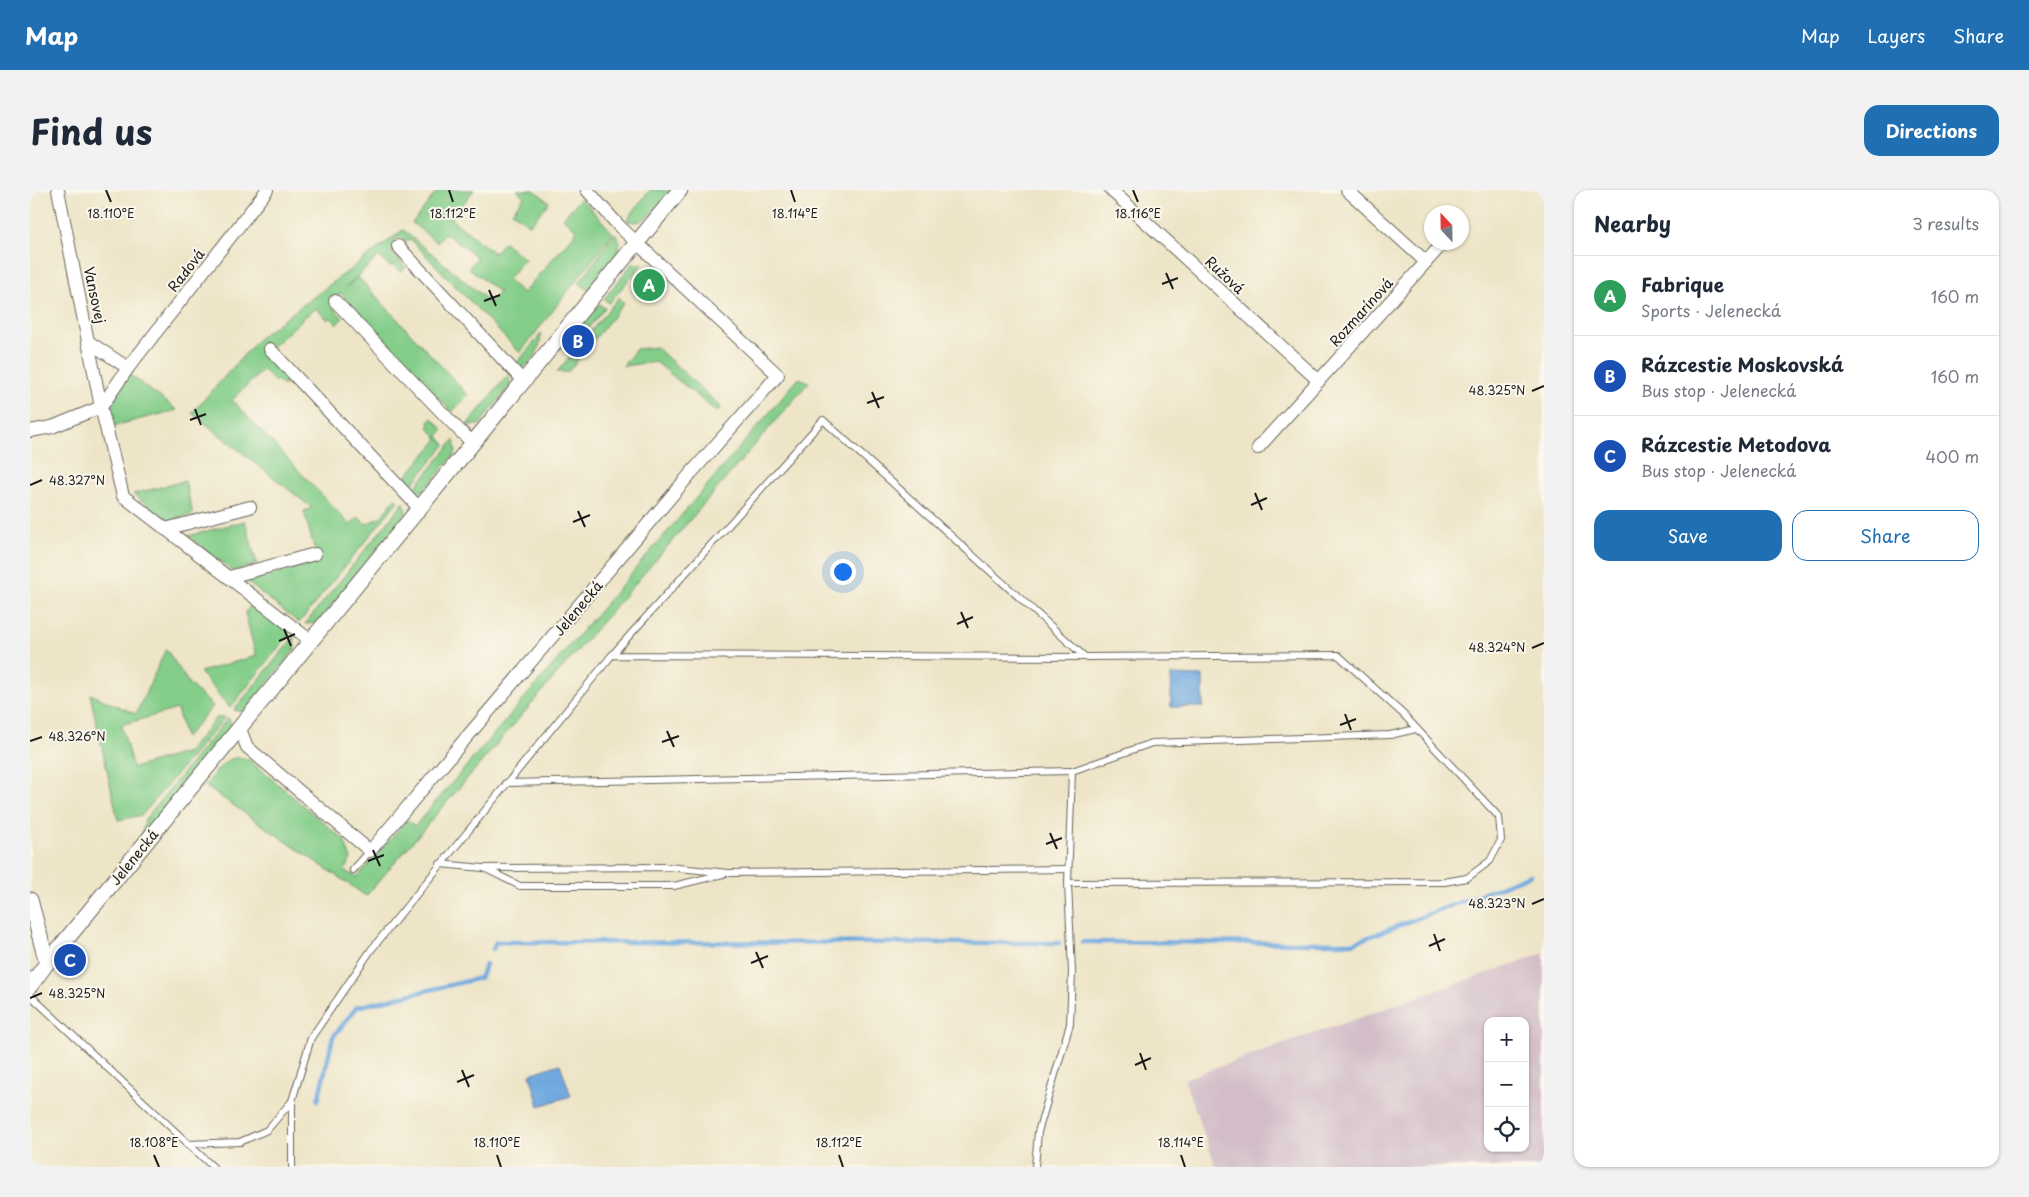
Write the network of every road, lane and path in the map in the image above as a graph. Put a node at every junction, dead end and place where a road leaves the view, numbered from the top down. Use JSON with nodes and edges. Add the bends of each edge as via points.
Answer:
{"nodes":[{"id":1,"x":58,"y":190,"type":"edge"},
{"id":2,"x":267,"y":190,"type":"edge"},
{"id":3,"x":587,"y":190,"type":"edge"},
{"id":4,"x":680,"y":190,"type":"edge"},
{"id":5,"x":1111,"y":190,"type":"edge"},
{"id":6,"x":1347,"y":190,"type":"edge"},
{"id":7,"x":637,"y":243,"type":"junction"},
{"id":8,"x":398,"y":246,"type":"dead end"},
{"id":9,"x":1437,"y":250,"type":"edge"},
{"id":10,"x":1426,"y":262,"type":"junction"},
{"id":11,"x":335,"y":301,"type":"dead end"},
{"id":12,"x":89,"y":342,"type":"junction"},
{"id":13,"x":270,"y":349,"type":"dead end"},
{"id":14,"x":128,"y":368,"type":"junction"},
{"id":15,"x":1319,"y":381,"type":"junction"},
{"id":16,"x":524,"y":382,"type":"junction"},
{"id":17,"x":101,"y":407,"type":"junction"},
{"id":18,"x":30,"y":431,"type":"edge"},
{"id":19,"x":473,"y":443,"type":"junction"},
{"id":20,"x":1258,"y":448,"type":"dead end"},
{"id":21,"x":250,"y":507,"type":"dead end"},
{"id":22,"x":419,"y":508,"type":"junction"},
{"id":23,"x":165,"y":528,"type":"junction"},
{"id":24,"x":315,"y":554,"type":"dead end"},
{"id":25,"x":229,"y":577,"type":"junction"},
{"id":26,"x":311,"y":641,"type":"junction"},
{"id":27,"x":612,"y":654,"type":"junction"},
{"id":28,"x":1085,"y":657,"type":"junction"},
{"id":29,"x":240,"y":729,"type":"junction"},
{"id":30,"x":1416,"y":729,"type":"junction"},
{"id":31,"x":1072,"y":771,"type":"junction"},
{"id":32,"x":506,"y":783,"type":"junction"},
{"id":33,"x":370,"y":851,"type":"junction"},
{"id":34,"x":440,"y":864,"type":"junction"},
{"id":35,"x":483,"y":868,"type":"junction"},
{"id":36,"x":1068,"y":869,"type":"junction"},
{"id":37,"x":354,"y":870,"type":"dead end"},
{"id":38,"x":729,"y":873,"type":"junction"},
{"id":39,"x":1068,"y":883,"type":"junction"},
{"id":40,"x":30,"y":900,"type":"edge"},
{"id":41,"x":47,"y":963,"type":"junction"},
{"id":42,"x":30,"y":986,"type":"edge"},
{"id":43,"x":30,"y":995,"type":"edge"},
{"id":44,"x":292,"y":1101,"type":"junction"},
{"id":45,"x":187,"y":1144,"type":"junction"},
{"id":46,"x":213,"y":1167,"type":"edge"},
{"id":47,"x":292,"y":1167,"type":"edge"},
{"id":48,"x":1034,"y":1167,"type":"edge"}],
"edges":[{"from":1,"to":12,"type":"street","name":"Vansovej"},
{"from":2,"to":14,"type":"street","name":"Radová"},
{"from":3,"to":7,"type":"street"},
{"from":4,"to":7,"type":"street","name":"Jelenecká"},
{"from":5,"to":15,"type":"street","name":"Ružová"},
{"from":6,"to":10,"type":"street"},
{"from":7,"to":16,"type":"street","name":"Jelenecká"},
{"from":7,"to":33,"type":"street","name":"Jelenecká","via":[[778,375]]},
{"from":8,"to":16,"type":"street"},
{"from":9,"to":10,"type":"street","name":"Rozmarínová"},
{"from":10,"to":15,"type":"street","name":"Rozmarínová"},
{"from":11,"to":19,"type":"street"},
{"from":12,"to":14,"type":"street"},
{"from":12,"to":17,"type":"street","name":"Vansovej"},
{"from":13,"to":22,"type":"street"},
{"from":14,"to":17,"type":"street","name":"Radová"},
{"from":15,"to":20,"type":"street","name":"Rozmarínová"},
{"from":16,"to":19,"type":"street","name":"Jelenecká"},
{"from":17,"to":18,"type":"street","via":[[52,427]]},
{"from":17,"to":23,"type":"street","via":[[123,496]]},
{"from":19,"to":22,"type":"street","name":"Jelenecká"},
{"from":21,"to":23,"type":"street"},
{"from":22,"to":26,"type":"street","name":"Jelenecká"},
{"from":23,"to":25,"type":"street"},
{"from":24,"to":25,"type":"street"},
{"from":25,"to":26,"type":"street"},
{"from":26,"to":29,"type":"street","name":"Jelenecká"},
{"from":27,"to":28,"type":"lane"},
{"from":27,"to":28,"type":"lane","via":[[823,420]]},
{"from":27,"to":32,"type":"lane"},
{"from":28,"to":30,"type":"lane","via":[[1338,655]]},
{"from":29,"to":33,"type":"street","via":[[247,747]]},
{"from":29,"to":41,"type":"street","name":"Jelenecká"},
{"from":30,"to":31,"type":"lane","via":[[1390,735],[1152,743]]},
{"from":30,"to":39,"type":"lane","via":[[1499,817],[1501,840],[1490,861],[1467,878],[1444,882]]},
{"from":31,"to":32,"type":"lane"},
{"from":31,"to":36,"type":"lane"},
{"from":32,"to":34,"type":"lane"},
{"from":33,"to":37,"type":"lane"},
{"from":34,"to":35,"type":"lane"},
{"from":34,"to":44,"type":"lane","via":[[371,950],[311,1038]]},
{"from":35,"to":38,"type":"lane","via":[[668,867]]},
{"from":35,"to":38,"type":"lane","via":[[520,886],[674,886]]},
{"from":36,"to":38,"type":"lane"},
{"from":36,"to":39,"type":"lane"},
{"from":39,"to":48,"type":"lane","via":[[1072,972],[1070,1024],[1038,1132]]},
{"from":40,"to":41,"type":"street"},
{"from":41,"to":42,"type":"street","name":"Jelenecká"},
{"from":43,"to":45,"type":"lane"},
{"from":44,"to":45,"type":"lane","via":[[268,1130],[240,1142]]},
{"from":44,"to":47,"type":"lane"},
{"from":45,"to":46,"type":"lane"}]}
